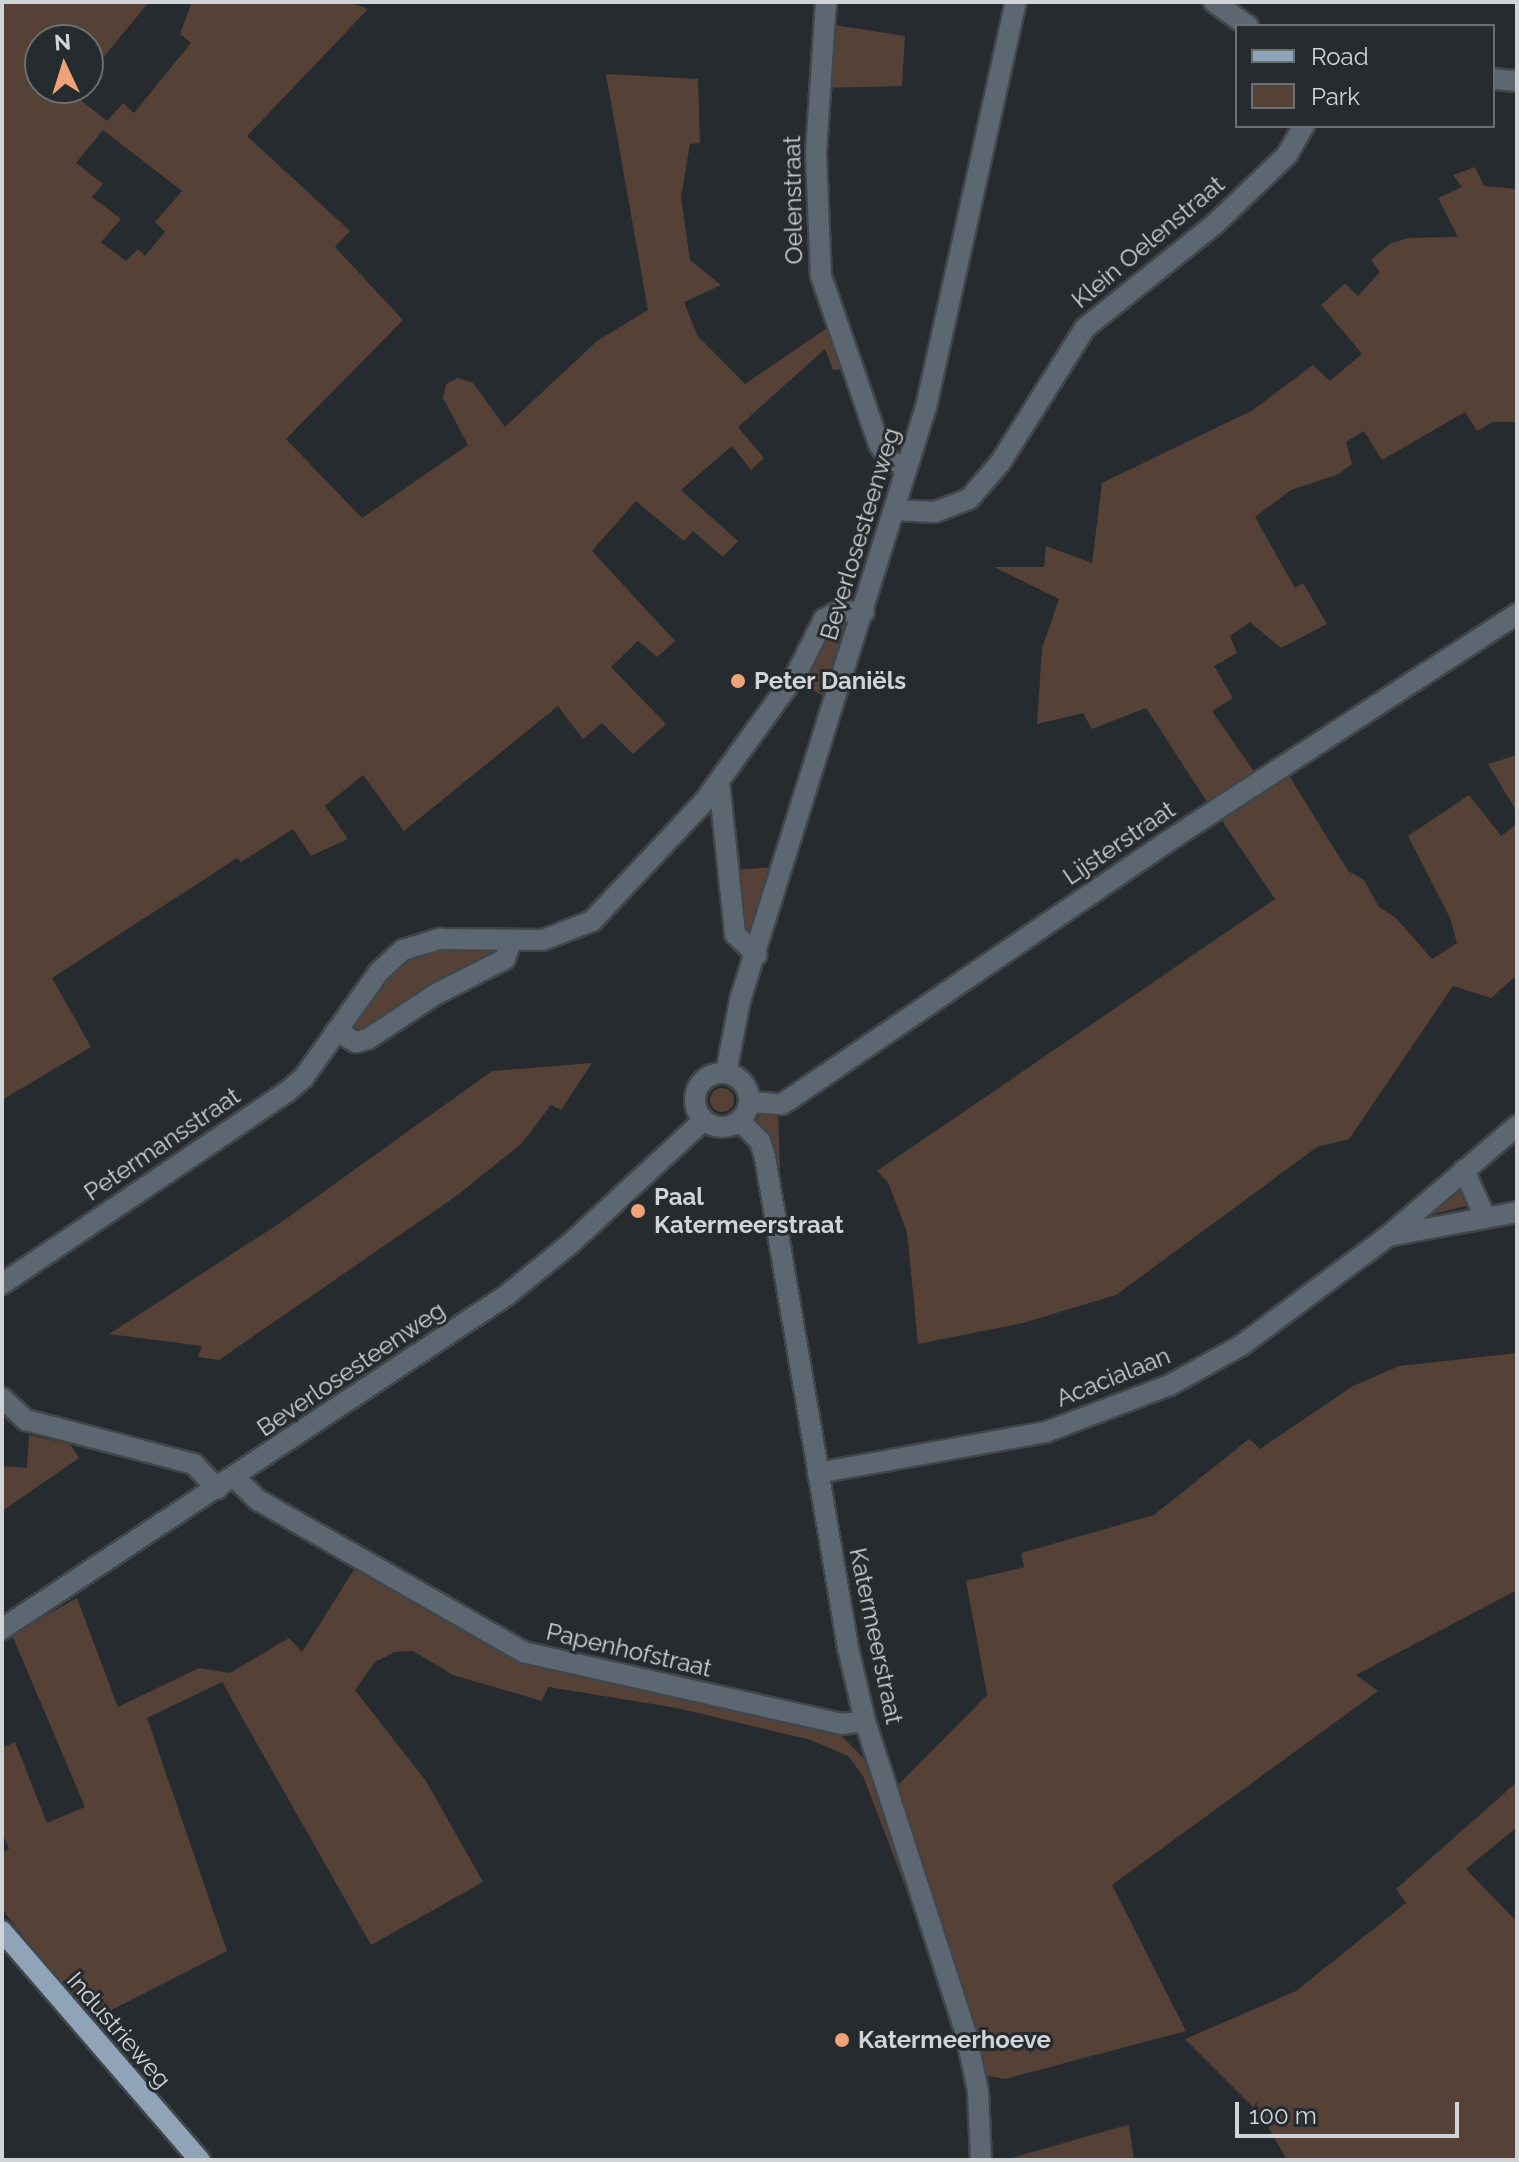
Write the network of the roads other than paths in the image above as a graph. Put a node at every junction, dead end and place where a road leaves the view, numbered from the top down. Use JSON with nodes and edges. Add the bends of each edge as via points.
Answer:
{"nodes":[{"id":1,"x":826,"y":2,"type":"edge"},
{"id":2,"x":1016,"y":2,"type":"edge"},
{"id":3,"x":1220,"y":3,"type":"edge"},
{"id":4,"x":1246,"y":24,"type":"edge"},
{"id":5,"x":1495,"y":79,"type":"edge"},
{"id":6,"x":1517,"y":81,"type":"edge"},
{"id":7,"x":1303,"y":128,"type":"edge"},
{"id":8,"x":907,"y":468,"type":"junction"},
{"id":9,"x":894,"y":510,"type":"junction"},
{"id":10,"x":864,"y":612,"type":"junction"},
{"id":11,"x":1517,"y":614,"type":"edge"},
{"id":12,"x":719,"y":781,"type":"junction"},
{"id":13,"x":511,"y":940,"type":"junction"},
{"id":14,"x":757,"y":955,"type":"junction"},
{"id":15,"x":336,"y":1031,"type":"junction"},
{"id":16,"x":726,"y":1073,"type":"junction"},
{"id":17,"x":750,"y":1102,"type":"junction"},
{"id":18,"x":704,"y":1120,"type":"junction"},
{"id":19,"x":740,"y":1121,"type":"junction"},
{"id":20,"x":1517,"y":1126,"type":"edge"},
{"id":21,"x":1464,"y":1170,"type":"junction"},
{"id":22,"x":1517,"y":1212,"type":"edge"},
{"id":23,"x":1484,"y":1215,"type":"junction"},
{"id":24,"x":1388,"y":1236,"type":"junction"},
{"id":25,"x":3,"y":1279,"type":"edge"},
{"id":26,"x":2,"y":1398,"type":"edge"},
{"id":27,"x":818,"y":1473,"type":"junction"},
{"id":28,"x":226,"y":1484,"type":"junction"},
{"id":29,"x":2,"y":1629,"type":"edge"},
{"id":30,"x":865,"y":1721,"type":"junction"},
{"id":31,"x":2,"y":1931,"type":"edge"},
{"id":32,"x":200,"y":2160,"type":"edge"},
{"id":33,"x":981,"y":2160,"type":"edge"}],
"edges":[{"from":1,"to":8,"type":"street","name":"Oelenstraat","via":[[816,154],[821,276],[879,444],[890,461]]},
{"from":2,"to":8,"type":"street","name":"Beverlosesteenweg","via":[[953,299]]},
{"from":3,"to":4,"type":"street"},
{"from":5,"to":6,"type":"street"},
{"from":7,"to":9,"type":"street","name":"Klein Oelenstraat","via":[[1287,155],[1215,224],[1085,328],[1000,463],[969,499],[935,512]]},
{"from":8,"to":9,"type":"street","name":"Beverlosesteenweg"},
{"from":9,"to":10,"type":"street","name":"Beverlosesteenweg"},
{"from":10,"to":12,"type":"street","name":"Petermansstraat","via":[[839,611],[824,619],[797,673]]},
{"from":10,"to":14,"type":"street","name":"Beverlosesteenweg"},
{"from":11,"to":17,"type":"street","name":"Lijsterstraat","via":[[1167,842],[790,1099],[782,1104]]},
{"from":12,"to":13,"type":"street","name":"Petermansstraat","via":[[592,921],[553,938]]},
{"from":12,"to":14,"type":"street","via":[[735,934]]},
{"from":13,"to":15,"type":"street","via":[[505,959],[436,994],[368,1039],[356,1042]]},
{"from":13,"to":15,"type":"street","name":"Petermansstraat","via":[[440,939],[403,950],[379,972]]},
{"from":14,"to":16,"type":"street","name":"Beverlosesteenweg","via":[[735,1015]]},
{"from":15,"to":25,"type":"street","name":"Petermansstraat","via":[[287,1092]]},
{"from":16,"to":17,"type":"street","via":[[740,1079]]},
{"from":16,"to":18,"type":"street","via":[[700,1085],[695,1099]]},
{"from":17,"to":19,"type":"street"},
{"from":18,"to":19,"type":"street","via":[[718,1127]]},
{"from":18,"to":28,"type":"street","name":"Beverlosesteenweg","via":[[528,1279]]},
{"from":19,"to":27,"type":"street","name":"Katermeerstraat","via":[[760,1141],[765,1157]]},
{"from":20,"to":21,"type":"street","name":"Acacialaan"},
{"from":21,"to":23,"type":"street"},
{"from":21,"to":24,"type":"street","name":"Acacialaan"},
{"from":22,"to":23,"type":"street","name":"Acacialaan"},
{"from":23,"to":24,"type":"street","name":"Acacialaan"},
{"from":24,"to":27,"type":"street","name":"Acacialaan","via":[[1242,1345],[1114,1409],[1046,1432]]},
{"from":26,"to":28,"type":"street","via":[[26,1420],[194,1464]]},
{"from":27,"to":30,"type":"street","name":"Katermeerstraat"},
{"from":28,"to":29,"type":"street","name":"Beverlosesteenweg"},
{"from":28,"to":30,"type":"street","name":"Papenhofstraat","via":[[523,1652],[842,1724]]},
{"from":30,"to":33,"type":"street","name":"Katermeerstraat","via":[[966,2034],[978,2091]]},
{"from":31,"to":32,"type":"main road","name":"Industrieweg"}]}
